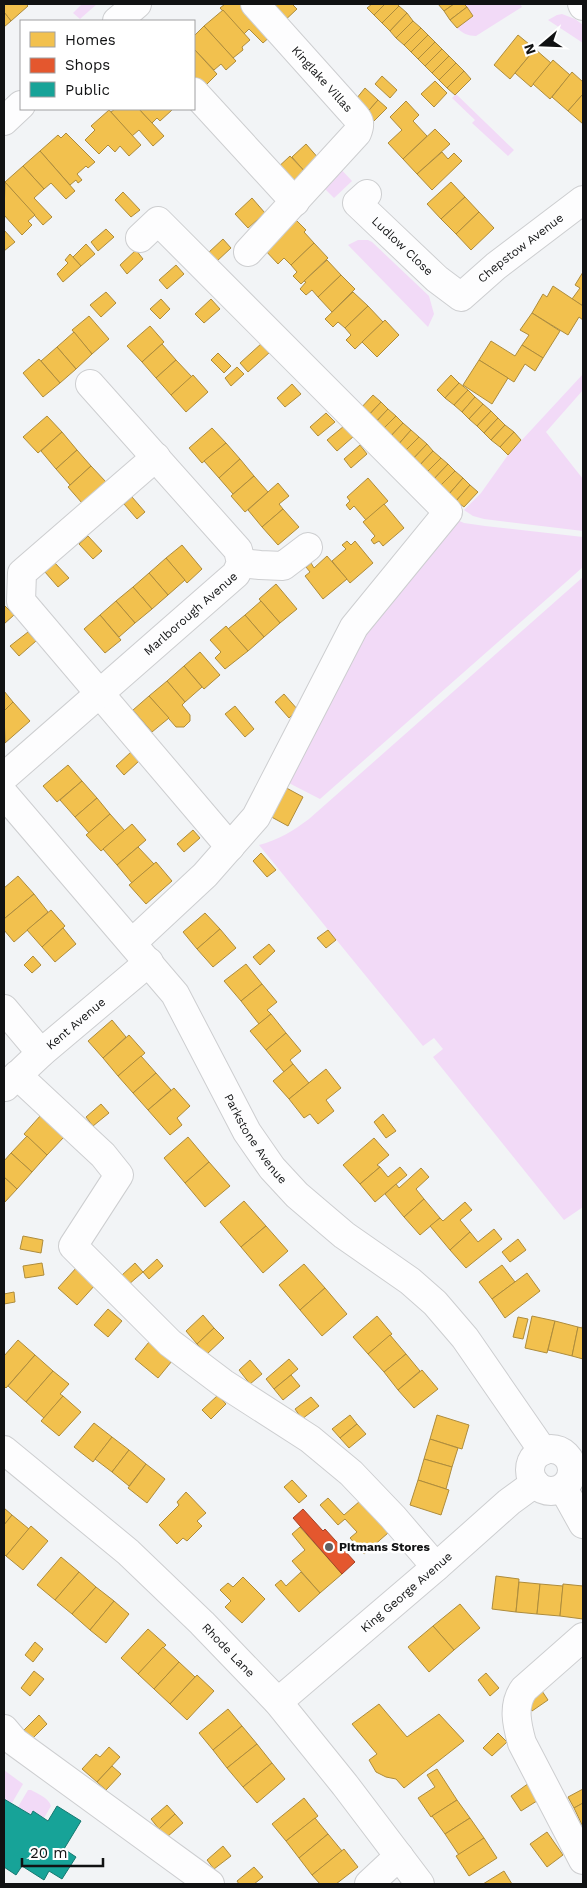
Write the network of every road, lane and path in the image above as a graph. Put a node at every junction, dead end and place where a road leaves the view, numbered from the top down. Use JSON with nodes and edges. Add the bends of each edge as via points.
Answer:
{"nodes":[{"id":1,"x":254,"y":4,"type":"edge"},
{"id":2,"x":195,"y":93,"type":"edge"},
{"id":3,"x":20,"y":106,"type":"edge"},
{"id":4,"x":4,"y":121,"type":"edge"},
{"id":5,"x":367,"y":194,"type":"dead end"},
{"id":6,"x":583,"y":200,"type":"edge"},
{"id":7,"x":295,"y":202,"type":"junction"},
{"id":8,"x":140,"y":238,"type":"dead end"},
{"id":9,"x":248,"y":252,"type":"dead end"},
{"id":10,"x":461,"y":297,"type":"joint"},
{"id":11,"x":90,"y":384,"type":"dead end"},
{"id":12,"x":156,"y":457,"type":"junction"},
{"id":13,"x":308,"y":547,"type":"dead end"},
{"id":14,"x":241,"y":562,"type":"junction"},
{"id":15,"x":98,"y":694,"type":"junction"},
{"id":16,"x":4,"y":777,"type":"edge"},
{"id":17,"x":4,"y":794,"type":"edge"},
{"id":18,"x":230,"y":847,"type":"junction"},
{"id":19,"x":140,"y":952,"type":"junction"},
{"id":20,"x":4,"y":1009,"type":"edge"},
{"id":21,"x":41,"y":1053,"type":"junction"},
{"id":22,"x":10,"y":1081,"type":"edge"},
{"id":23,"x":4,"y":1450,"type":"edge"},
{"id":24,"x":565,"y":1450,"type":"edge"},
{"id":25,"x":535,"y":1483,"type":"junction"},
{"id":26,"x":563,"y":1488,"type":"junction"},
{"id":27,"x":583,"y":1524,"type":"edge"},
{"id":28,"x":436,"y":1567,"type":"junction"},
{"id":29,"x":583,"y":1637,"type":"edge"},
{"id":30,"x":278,"y":1702,"type":"junction"},
{"id":31,"x":4,"y":1729,"type":"edge"},
{"id":32,"x":399,"y":1856,"type":"junction"},
{"id":33,"x":583,"y":1860,"type":"edge"},
{"id":34,"x":210,"y":1884,"type":"edge"},
{"id":35,"x":369,"y":1884,"type":"edge"},
{"id":36,"x":420,"y":1884,"type":"edge"}],
"edges":[{"from":1,"to":7,"type":"street","name":"Kinglake Villas","via":[[359,121],[358,133]]},
{"from":2,"to":7,"type":"street"},
{"from":3,"to":4,"type":"street"},
{"from":5,"to":10,"type":"street","name":"Ludlow Close","via":[[357,202],[437,279]]},
{"from":6,"to":10,"type":"street","name":"Chepstow Avenue"},
{"from":7,"to":9,"type":"street","name":"Kinglake Villas"},
{"from":8,"to":18,"type":"street","name":"Kent Avenue","via":[[158,221],[448,512],[354,627],[256,817]]},
{"from":11,"to":12,"type":"street","name":"Marlborough Avenue"},
{"from":12,"to":14,"type":"street","name":"Marlborough Avenue","via":[[238,550]]},
{"from":12,"to":15,"type":"street","via":[[22,573],[21,601]]},
{"from":13,"to":14,"type":"street","via":[[283,566]]},
{"from":14,"to":15,"type":"street","name":"Marlborough Avenue","via":[[236,574]]},
{"from":15,"to":16,"type":"street","name":"Marlborough Avenue"},
{"from":15,"to":18,"type":"street"},
{"from":17,"to":19,"type":"street","name":"Parkstone Avenue"},
{"from":18,"to":19,"type":"street","name":"Kent Avenue"},
{"from":19,"to":21,"type":"street","name":"Kent Avenue"},
{"from":19,"to":24,"type":"street","name":"Parkstone Avenue","via":[[175,994],[247,1132],[272,1168],[297,1195],[344,1234],[435,1303]]},
{"from":20,"to":21,"type":"street"},
{"from":21,"to":22,"type":"street","name":"Kent Avenue"},
{"from":22,"to":28,"type":"street","via":[[103,1155],[119,1175],[73,1246],[170,1343],[223,1383],[310,1439],[351,1474],[393,1516]]},
{"from":23,"to":30,"type":"street","name":"Rhode Lane","via":[[128,1552]]},
{"from":24,"to":25,"type":"street","via":[[534,1459],[531,1465]]},
{"from":24,"to":26,"type":"street","via":[[572,1469],[571,1477]]},
{"from":25,"to":26,"type":"street","via":[[551,1491]]},
{"from":25,"to":28,"type":"street","name":"King George Avenue","via":[[508,1502]]},
{"from":26,"to":27,"type":"street"},
{"from":28,"to":30,"type":"street","name":"King George Avenue"},
{"from":29,"to":33,"type":"street","via":[[524,1689],[516,1713],[522,1743]]},
{"from":30,"to":32,"type":"street","name":"Rhode Lane"},
{"from":31,"to":34,"type":"street","via":[[15,1742]]},
{"from":32,"to":35,"type":"street"},
{"from":32,"to":36,"type":"street","name":"Rhode Lane"}]}
